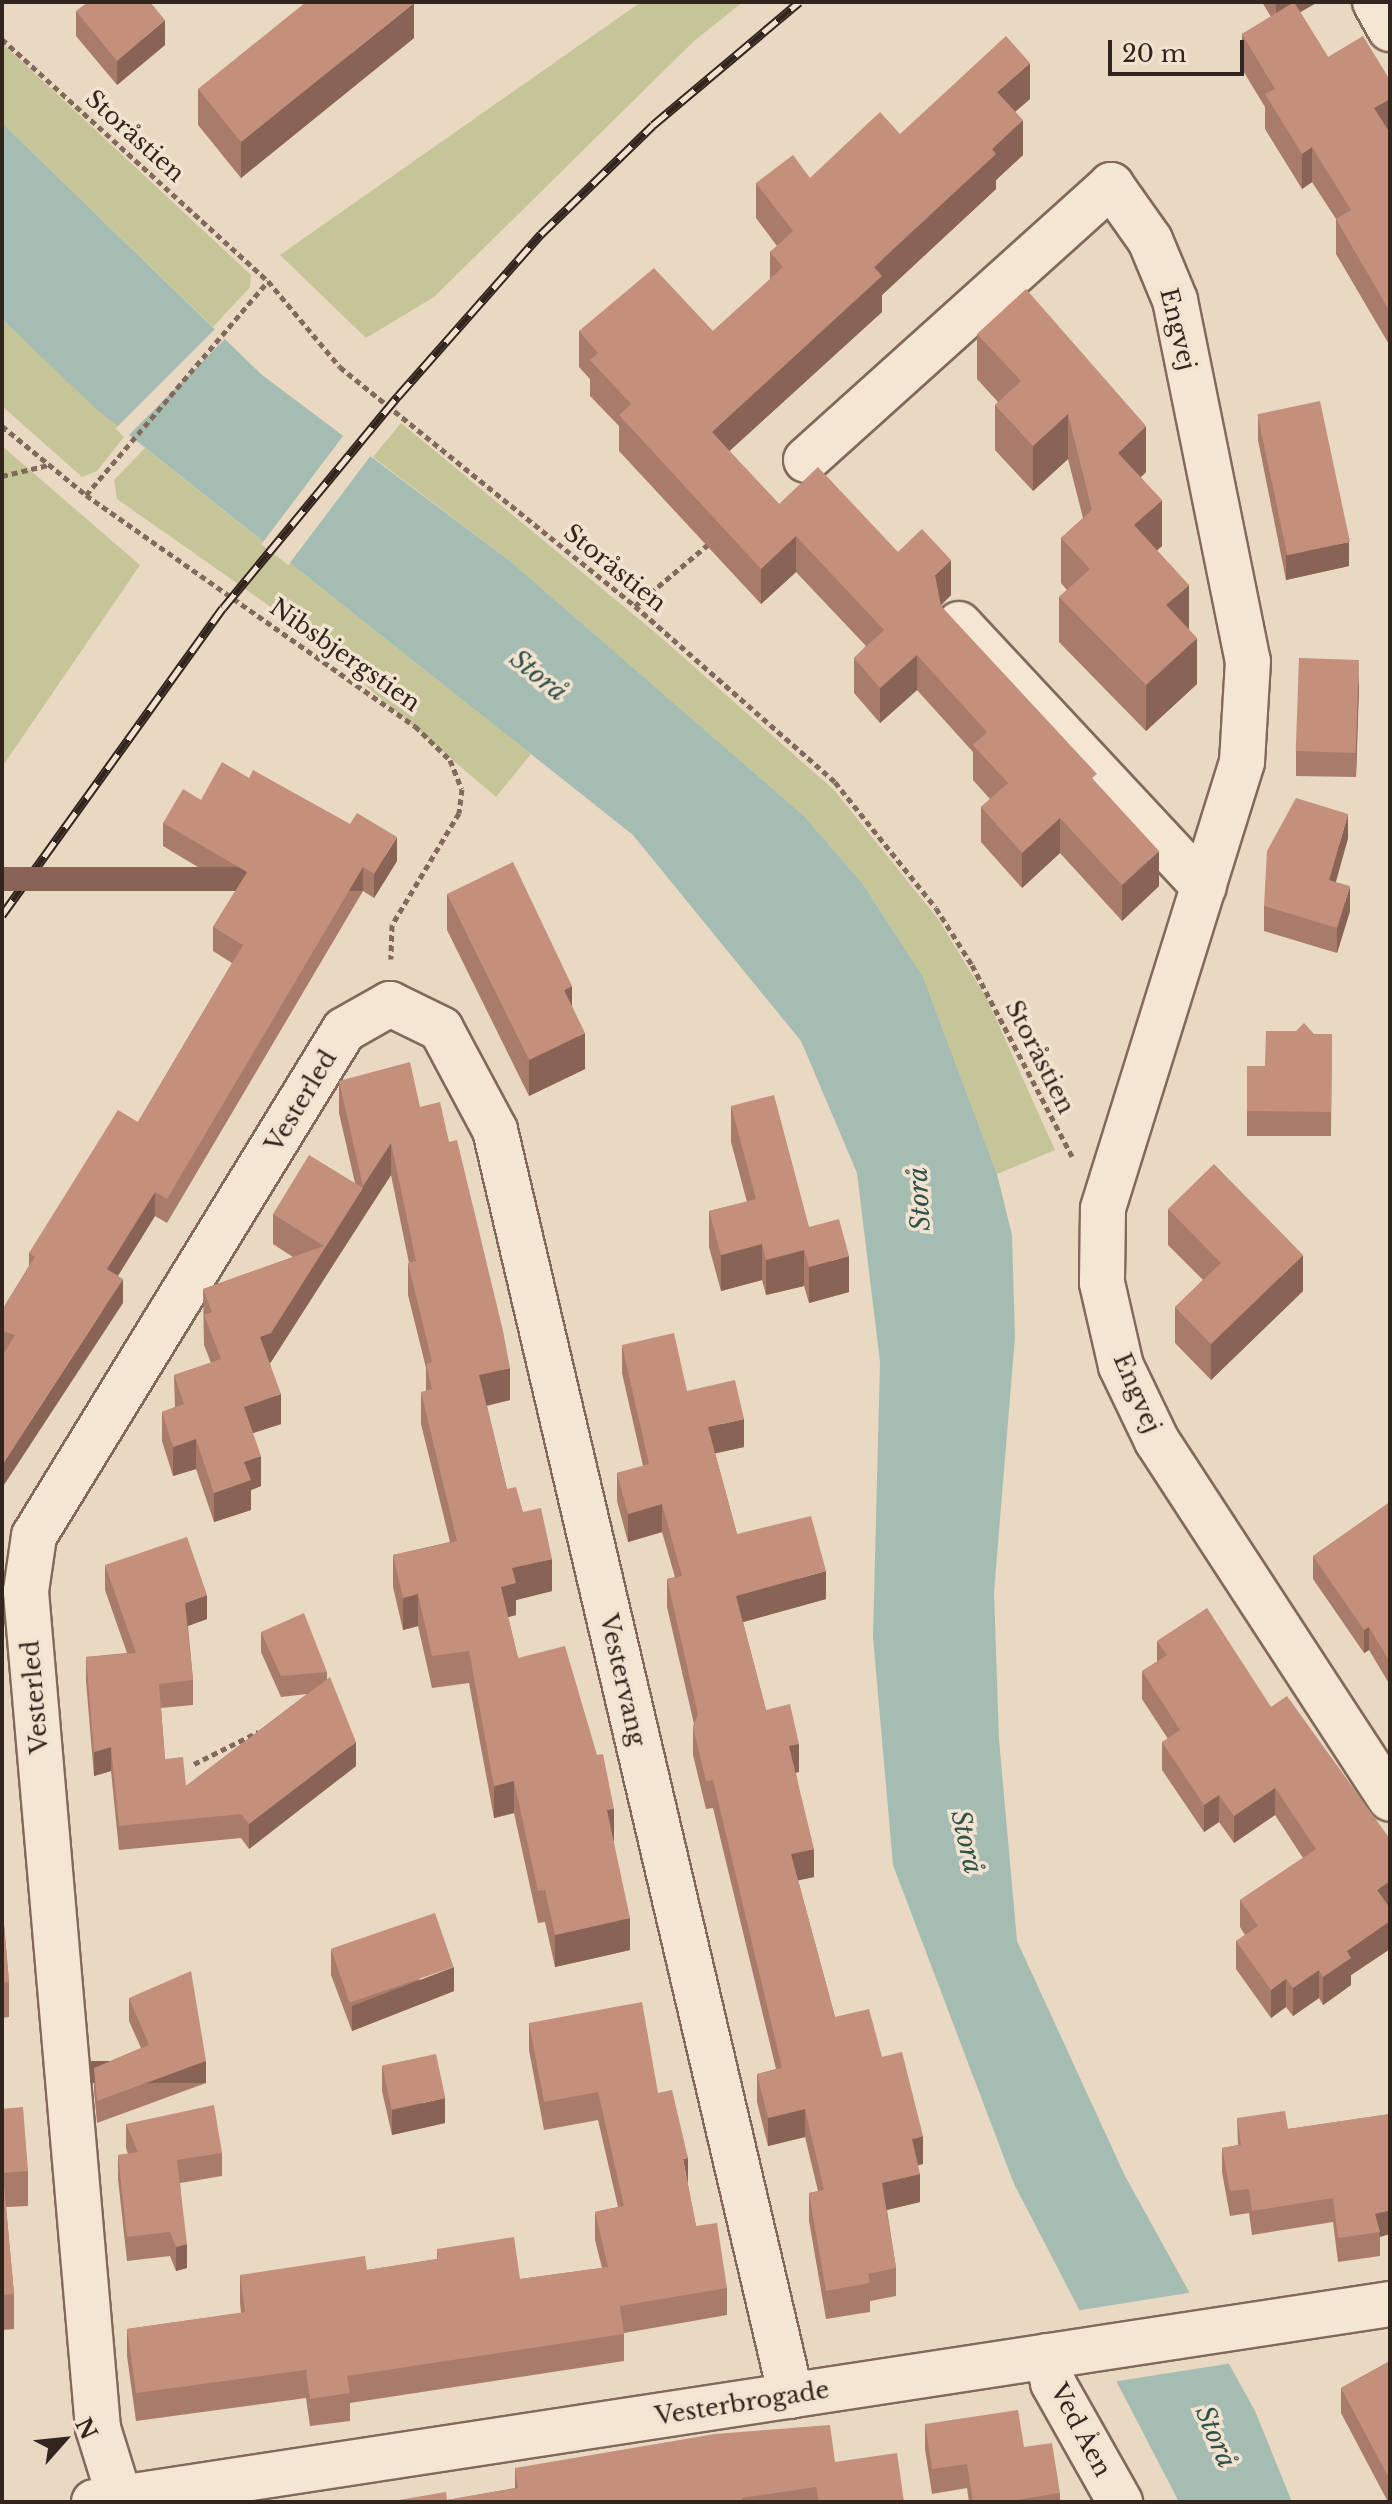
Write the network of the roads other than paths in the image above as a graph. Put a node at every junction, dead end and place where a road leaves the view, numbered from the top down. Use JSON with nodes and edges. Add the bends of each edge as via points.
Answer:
{"nodes":[{"id":1,"x":1375,"y":2,"type":"edge"},
{"id":2,"x":1390,"y":29,"type":"edge"},
{"id":3,"x":806,"y":460,"type":"dead end"},
{"id":4,"x":959,"y":624,"type":"edge"},
{"id":5,"x":1204,"y":887,"type":"junction"},
{"id":6,"x":390,"y":1004,"type":"joint"},
{"id":7,"x":1390,"y":1799,"type":"edge"},
{"id":8,"x":1390,"y":2304,"type":"edge"},
{"id":9,"x":1047,"y":2356,"type":"junction"},
{"id":10,"x":791,"y":2396,"type":"junction"},
{"id":11,"x":112,"y":2501,"type":"edge"},
{"id":12,"x":1120,"y":2502,"type":"edge"}],
"edges":[{"from":1,"to":2,"type":"street"},
{"from":3,"to":5,"type":"street","name":"Engvej","via":[[1111,185],[1150,240],[1175,300],[1248,661],[1242,762]]},
{"from":4,"to":5,"type":"street"},
{"from":5,"to":7,"type":"street","name":"Engvej","via":[[1103,1209],[1102,1283],[1121,1366],[1157,1441]]},
{"from":6,"to":10,"type":"street","name":"Vestervang","via":[[441,1029],[495,1130]]},
{"from":6,"to":11,"type":"street","name":"Vesterled","via":[[344,1030],[34,1536],[26,1591],[98,2428]]},
{"from":8,"to":9,"type":"street","name":"Vesterbrogade"},
{"from":9,"to":10,"type":"street","name":"Vesterbrogade"},
{"from":9,"to":12,"type":"street","name":"Ved Åen","via":[[1053,2383]]},
{"from":10,"to":11,"type":"street","name":"Vesterbrogade"}]}
